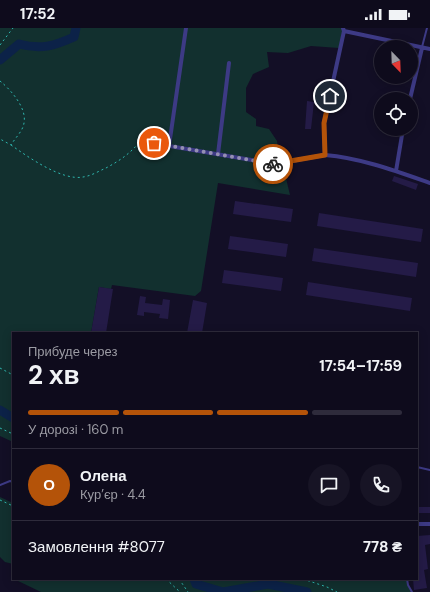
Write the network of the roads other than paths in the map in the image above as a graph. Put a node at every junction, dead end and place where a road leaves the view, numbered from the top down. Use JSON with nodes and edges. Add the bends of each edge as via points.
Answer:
{"nodes":[{"id":1,"x":186,"y":28,"type":"edge"},
{"id":2,"x":427,"y":28,"type":"edge"},
{"id":3,"x":343,"y":30,"type":"edge"},
{"id":4,"x":422,"y":48,"type":"junction"},
{"id":5,"x":430,"y":49,"type":"edge"},
{"id":6,"x":229,"y":63,"type":"dead end"},
{"id":7,"x":412,"y":92,"type":"edge"},
{"id":8,"x":403,"y":136,"type":"edge"},
{"id":9,"x":140,"y":141,"type":"road end"},
{"id":10,"x":169,"y":146,"type":"junction"},
{"id":11,"x":218,"y":154,"type":"junction"},
{"id":12,"x":325,"y":155,"type":"junction"},
{"id":13,"x":396,"y":171,"type":"junction"},
{"id":14,"x":430,"y":183,"type":"edge"},
{"id":15,"x":418,"y":467,"type":"edge"},
{"id":16,"x":430,"y":470,"type":"edge"},
{"id":17,"x":12,"y":482,"type":"edge"},
{"id":18,"x":0,"y":486,"type":"edge"},
{"id":19,"x":418,"y":524,"type":"edge"},
{"id":20,"x":430,"y":524,"type":"edge"},
{"id":21,"x":407,"y":580,"type":"edge"},
{"id":22,"x":412,"y":592,"type":"edge"}],
"edges":[{"from":1,"to":10,"type":"street"},
{"from":2,"to":4,"type":"lane"},
{"from":3,"to":4,"type":"street"},
{"from":3,"to":12,"type":"street","via":[[324,123]]},
{"from":4,"to":5,"type":"street"},
{"from":4,"to":7,"type":"street"},
{"from":6,"to":11,"type":"street"},
{"from":8,"to":13,"type":"street"},
{"from":9,"to":10,"type":"street"},
{"from":10,"to":11,"type":"street"},
{"from":11,"to":12,"type":"street","via":[[275,164]]},
{"from":12,"to":13,"type":"street","via":[[340,156]]},
{"from":13,"to":14,"type":"street"},
{"from":15,"to":16,"type":"lane"},
{"from":17,"to":18,"type":"lane"},
{"from":19,"to":20,"type":"street"},
{"from":21,"to":22,"type":"lane"}]}
